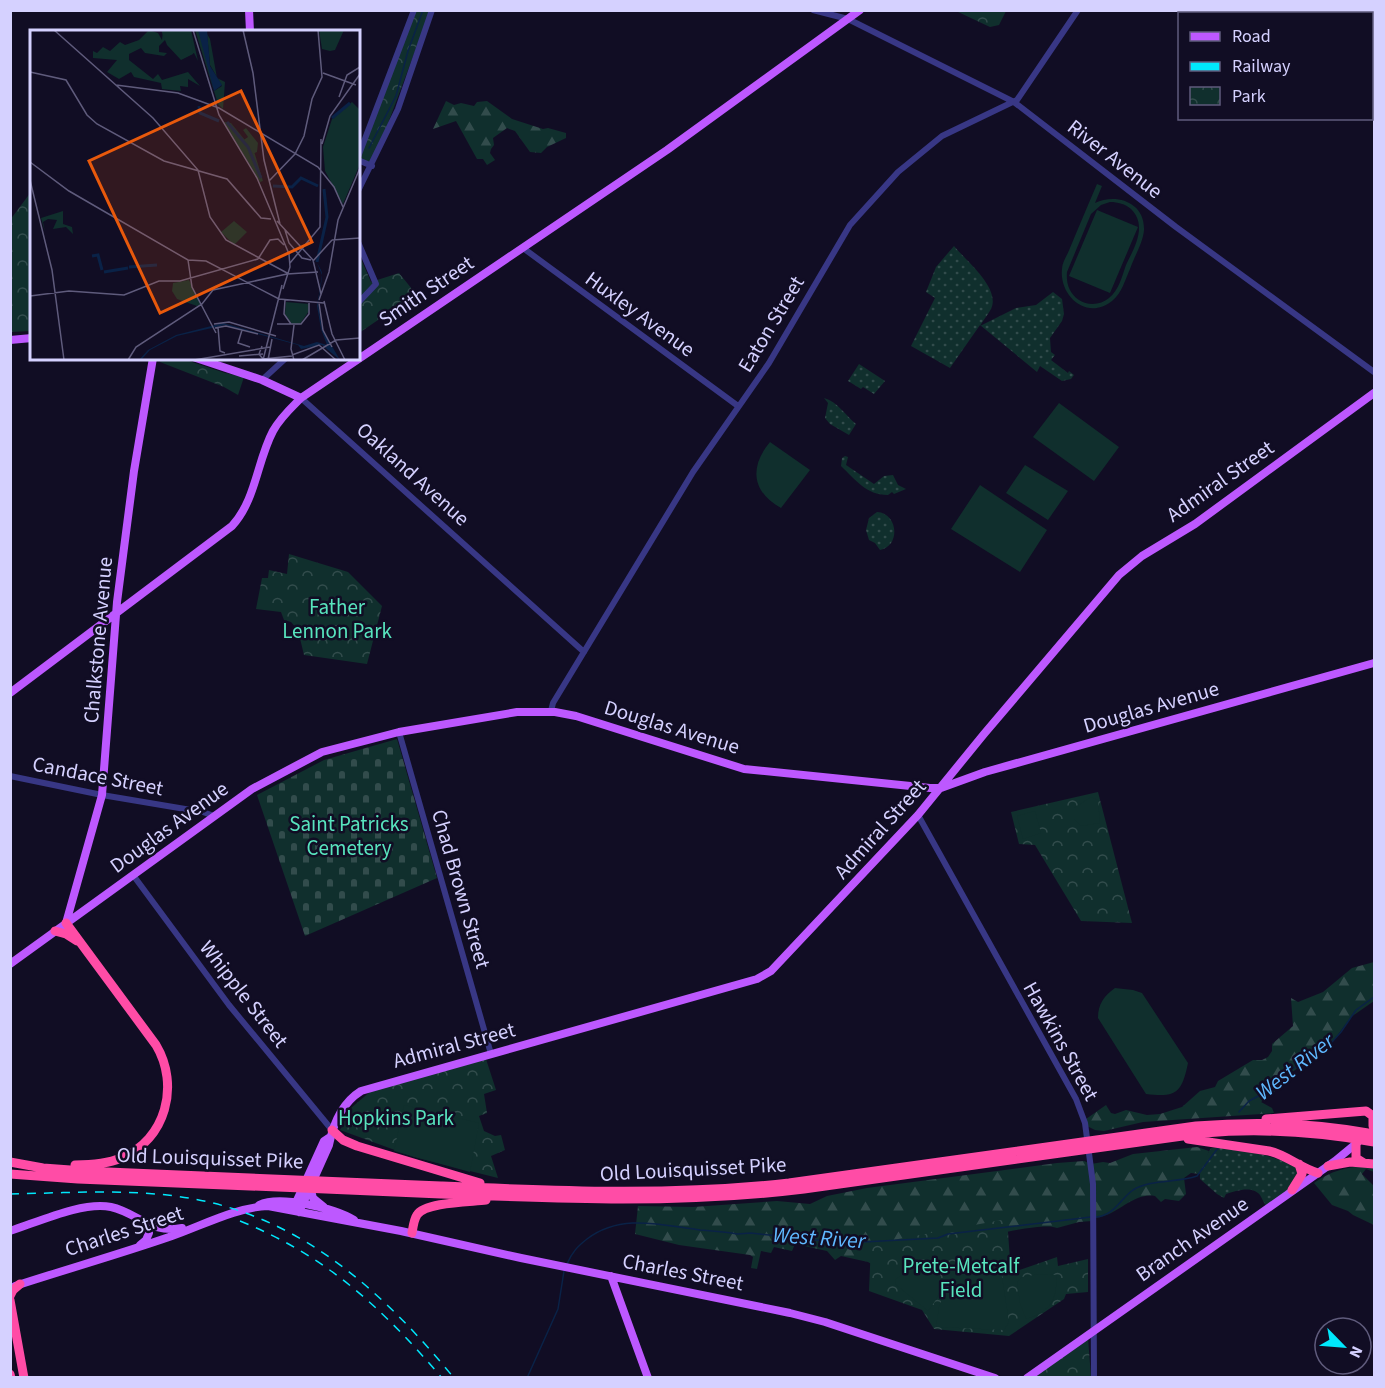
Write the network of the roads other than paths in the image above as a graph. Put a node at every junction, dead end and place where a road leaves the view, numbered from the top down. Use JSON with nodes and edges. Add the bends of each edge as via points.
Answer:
{"nodes":[{"id":1,"x":249,"y":10,"type":"edge"},
{"id":2,"x":414,"y":10,"type":"edge"},
{"id":3,"x":432,"y":10,"type":"edge"},
{"id":4,"x":813,"y":10,"type":"edge"},
{"id":5,"x":860,"y":10,"type":"edge"},
{"id":6,"x":1078,"y":10,"type":"edge"},
{"id":7,"x":848,"y":19,"type":"junction"},
{"id":8,"x":250,"y":30,"type":"edge"},
{"id":9,"x":1014,"y":102,"type":"junction"},
{"id":10,"x":360,"y":154,"type":"edge"},
{"id":11,"x":360,"y":160,"type":"edge"},
{"id":12,"x":372,"y":166,"type":"junction"},
{"id":13,"x":360,"y":188,"type":"edge"},
{"id":14,"x":360,"y":248,"type":"edge"},
{"id":15,"x":523,"y":248,"type":"junction"},
{"id":16,"x":360,"y":301,"type":"edge"},
{"id":17,"x":30,"y":338,"type":"edge"},
{"id":18,"x":10,"y":340,"type":"edge"},
{"id":19,"x":360,"y":358,"type":"edge"},
{"id":20,"x":153,"y":360,"type":"edge"},
{"id":21,"x":202,"y":360,"type":"edge"},
{"id":22,"x":284,"y":360,"type":"edge"},
{"id":23,"x":357,"y":360,"type":"edge"},
{"id":24,"x":1374,"y":372,"type":"edge"},
{"id":25,"x":262,"y":380,"type":"junction"},
{"id":26,"x":1374,"y":393,"type":"edge"},
{"id":27,"x":301,"y":398,"type":"junction"},
{"id":28,"x":738,"y":406,"type":"junction"},
{"id":29,"x":116,"y":613,"type":"junction"},
{"id":30,"x":584,"y":652,"type":"junction"},
{"id":31,"x":1374,"y":663,"type":"edge"},
{"id":32,"x":10,"y":693,"type":"edge"},
{"id":33,"x":551,"y":711,"type":"junction"},
{"id":34,"x":399,"y":732,"type":"junction"},
{"id":35,"x":10,"y":776,"type":"edge"},
{"id":36,"x":920,"y":787,"type":"junction"},
{"id":37,"x":941,"y":788,"type":"junction"},
{"id":38,"x":102,"y":795,"type":"junction"},
{"id":39,"x":930,"y":802,"type":"junction"},
{"id":40,"x":918,"y":815,"type":"junction"},
{"id":41,"x":214,"y":816,"type":"junction"},
{"id":42,"x":133,"y":875,"type":"junction"},
{"id":43,"x":66,"y":923,"type":"junction"},
{"id":44,"x":55,"y":931,"type":"junction"},
{"id":45,"x":86,"y":950,"type":"junction"},
{"id":46,"x":10,"y":964,"type":"edge"},
{"id":47,"x":491,"y":1054,"type":"junction"},
{"id":48,"x":1370,"y":1110,"type":"edge"},
{"id":49,"x":1221,"y":1124,"type":"junction"},
{"id":50,"x":1374,"y":1128,"type":"edge"},
{"id":51,"x":331,"y":1133,"type":"junction"},
{"id":52,"x":1347,"y":1133,"type":"junction"},
{"id":53,"x":1161,"y":1138,"type":"junction"},
{"id":54,"x":1374,"y":1142,"type":"edge"},
{"id":55,"x":1356,"y":1143,"type":"junction"},
{"id":56,"x":10,"y":1162,"type":"edge"},
{"id":57,"x":1370,"y":1163,"type":"edge"},
{"id":58,"x":1299,"y":1164,"type":"junction"},
{"id":59,"x":27,"y":1165,"type":"junction"},
{"id":60,"x":1328,"y":1166,"type":"junction"},
{"id":61,"x":1318,"y":1173,"type":"junction"},
{"id":62,"x":10,"y":1174,"type":"edge"},
{"id":63,"x":1292,"y":1190,"type":"junction"},
{"id":64,"x":307,"y":1192,"type":"junction"},
{"id":65,"x":514,"y":1193,"type":"junction"},
{"id":66,"x":297,"y":1208,"type":"junction"},
{"id":67,"x":331,"y":1210,"type":"junction"},
{"id":68,"x":359,"y":1222,"type":"junction"},
{"id":69,"x":146,"y":1223,"type":"junction"},
{"id":70,"x":195,"y":1226,"type":"junction"},
{"id":71,"x":10,"y":1231,"type":"edge"},
{"id":72,"x":412,"y":1233,"type":"junction"},
{"id":73,"x":139,"y":1246,"type":"junction"},
{"id":74,"x":611,"y":1276,"type":"junction"},
{"id":75,"x":20,"y":1284,"type":"junction"},
{"id":76,"x":10,"y":1287,"type":"edge"},
{"id":77,"x":10,"y":1298,"type":"edge"},
{"id":78,"x":1094,"y":1330,"type":"junction"},
{"id":79,"x":24,"y":1377,"type":"edge"},
{"id":80,"x":648,"y":1377,"type":"edge"},
{"id":81,"x":994,"y":1377,"type":"edge"},
{"id":82,"x":1027,"y":1377,"type":"edge"},
{"id":83,"x":1094,"y":1377,"type":"edge"}],
"edges":[{"from":1,"to":8,"type":"main road"},
{"from":2,"to":10,"type":"street"},
{"from":3,"to":12,"type":"street","via":[[398,109]]},
{"from":4,"to":7,"type":"street","name":"River Avenue"},
{"from":5,"to":7,"type":"main road","name":"Smith Street"},
{"from":6,"to":9,"type":"street","name":"Eaton Street"},
{"from":7,"to":9,"type":"street","name":"River Avenue"},
{"from":7,"to":15,"type":"main road","name":"Smith Street"},
{"from":9,"to":24,"type":"street","name":"River Avenue"},
{"from":9,"to":28,"type":"street","name":"Eaton Street","via":[[942,136],[900,170],[866,205],[847,228],[769,363]]},
{"from":11,"to":12,"type":"street"},
{"from":12,"to":13,"type":"street"},
{"from":14,"to":16,"type":"street","via":[[376,284]]},
{"from":15,"to":19,"type":"main road","name":"Smith Street"},
{"from":15,"to":28,"type":"street","name":"Huxley Avenue"},
{"from":17,"to":18,"type":"main road"},
{"from":20,"to":29,"type":"main road","name":"Chalkstone Avenue"},
{"from":21,"to":25,"type":"main road","name":"Oakland Avenue"},
{"from":22,"to":25,"type":"street"},
{"from":23,"to":27,"type":"main road","name":"Smith Street"},
{"from":25,"to":27,"type":"main road","name":"Oakland Avenue"},
{"from":26,"to":37,"type":"main road","name":"Admiral Street","via":[[1195,524],[1128,566]]},
{"from":27,"to":29,"type":"main road","name":"Smith Street","via":[[273,432],[237,521]]},
{"from":27,"to":30,"type":"street","name":"Oakland Avenue"},
{"from":28,"to":30,"type":"street","name":"Eaton Street","via":[[693,472]]},
{"from":29,"to":32,"type":"main road","name":"Smith Street"},
{"from":29,"to":38,"type":"main road","name":"Chalkstone Avenue"},
{"from":30,"to":33,"type":"street","name":"Eaton Street"},
{"from":31,"to":37,"type":"main road","name":"Douglas Avenue","via":[[985,772]]},
{"from":33,"to":34,"type":"main road","name":"Douglas Avenue","via":[[517,712]]},
{"from":33,"to":36,"type":"main road","name":"Douglas Avenue","via":[[741,768]]},
{"from":34,"to":41,"type":"main road","name":"Douglas Avenue","via":[[311,757]]},
{"from":34,"to":47,"type":"street","name":"Chad Brown Street"},
{"from":35,"to":38,"type":"street","name":"Candace Street"},
{"from":36,"to":37,"type":"main road","name":"Douglas Avenue"},
{"from":36,"to":39,"type":"main road"},
{"from":37,"to":39,"type":"main road","name":"Admiral Street"},
{"from":38,"to":41,"type":"street","name":"Candace Street"},
{"from":38,"to":43,"type":"main road","name":"Chalkstone Avenue"},
{"from":39,"to":40,"type":"main road","name":"Admiral Street"},
{"from":40,"to":47,"type":"main road","name":"Admiral Street","via":[[764,976]]},
{"from":40,"to":78,"type":"street","name":"Hawkins Street","via":[[1076,1099],[1085,1123],[1092,1170]]},
{"from":41,"to":42,"type":"main road","name":"Douglas Avenue"},
{"from":42,"to":43,"type":"main road","name":"Douglas Avenue"},
{"from":42,"to":51,"type":"street","name":"Whipple Street"},
{"from":43,"to":44,"type":"main road","name":"Douglas Avenue"},
{"from":43,"to":45,"type":"highway"},
{"from":44,"to":45,"type":"highway","via":[[69,936]]},
{"from":44,"to":46,"type":"main road","name":"Douglas Avenue"},
{"from":45,"to":59,"type":"highway","via":[[162,1055],[168,1084],[165,1110],[150,1137],[121,1158],[89,1165]]},
{"from":47,"to":51,"type":"main road","name":"Admiral Street","via":[[363,1089],[346,1104]]},
{"from":48,"to":49,"type":"highway"},
{"from":48,"to":50,"type":"highway"},
{"from":49,"to":52,"type":"highway","name":"Old Louisquisset Pike","via":[[1279,1124]]},
{"from":49,"to":65,"type":"highway","name":"Old Louisquisset Pike","via":[[757,1187]]},
{"from":50,"to":52,"type":"highway","name":"Old Louisquisset Pike"},
{"from":50,"to":55,"type":"main road","name":"Branch Avenue"},
{"from":51,"to":64,"type":"main road","name":"Admiral Street"},
{"from":51,"to":65,"type":"highway","via":[[357,1146]]},
{"from":52,"to":53,"type":"highway","name":"Old Louisquisset Pike","via":[[1246,1131]]},
{"from":52,"to":54,"type":"highway","name":"Old Louisquisset Pike"},
{"from":53,"to":58,"type":"highway","via":[[1269,1150]]},
{"from":53,"to":65,"type":"highway","name":"Old Louisquisset Pike","via":[[738,1196],[639,1200]]},
{"from":55,"to":57,"type":"highway","via":[[1356,1158]]},
{"from":55,"to":60,"type":"main road","name":"Branch Avenue"},
{"from":56,"to":59,"type":"highway","name":"Old Louisquisset Pike"},
{"from":57,"to":60,"type":"highway"},
{"from":58,"to":61,"type":"highway"},
{"from":58,"to":63,"type":"highway","via":[[1302,1174]]},
{"from":59,"to":65,"type":"highway","name":"Old Louisquisset Pike"},
{"from":60,"to":61,"type":"main road","name":"Branch Avenue"},
{"from":61,"to":63,"type":"main road","name":"Branch Avenue"},
{"from":62,"to":65,"type":"highway","name":"Old Louisquisset Pike"},
{"from":63,"to":78,"type":"main road","name":"Branch Avenue"},
{"from":64,"to":66,"type":"main road","name":"Admiral Street"},
{"from":64,"to":67,"type":"main road"},
{"from":65,"to":72,"type":"highway","via":[[427,1208],[417,1214]]},
{"from":66,"to":67,"type":"main road","name":"Charles Street"},
{"from":66,"to":68,"type":"main road","name":"Charles Street"},
{"from":66,"to":70,"type":"main road","name":"Charles Street","via":[[265,1206]]},
{"from":67,"to":68,"type":"main road","name":"Charles Street"},
{"from":68,"to":72,"type":"main road","name":"Charles Street"},
{"from":69,"to":70,"type":"main road","via":[[166,1230]]},
{"from":69,"to":71,"type":"main road","via":[[112,1207],[89,1207]]},
{"from":69,"to":73,"type":"main road","via":[[149,1233]]},
{"from":70,"to":73,"type":"main road","name":"Charles Street"},
{"from":72,"to":74,"type":"main road","name":"Charles Street"},
{"from":73,"to":75,"type":"main road","name":"Charles Street"},
{"from":74,"to":80,"type":"main road"},
{"from":74,"to":81,"type":"main road","name":"Charles Street","via":[[825,1322]]},
{"from":75,"to":76,"type":"main road","name":"Charles Street"},
{"from":75,"to":77,"type":"highway"},
{"from":77,"to":79,"type":"highway"},
{"from":78,"to":82,"type":"main road","name":"Branch Avenue"},
{"from":78,"to":83,"type":"street","name":"Hawkins Street"}]}
